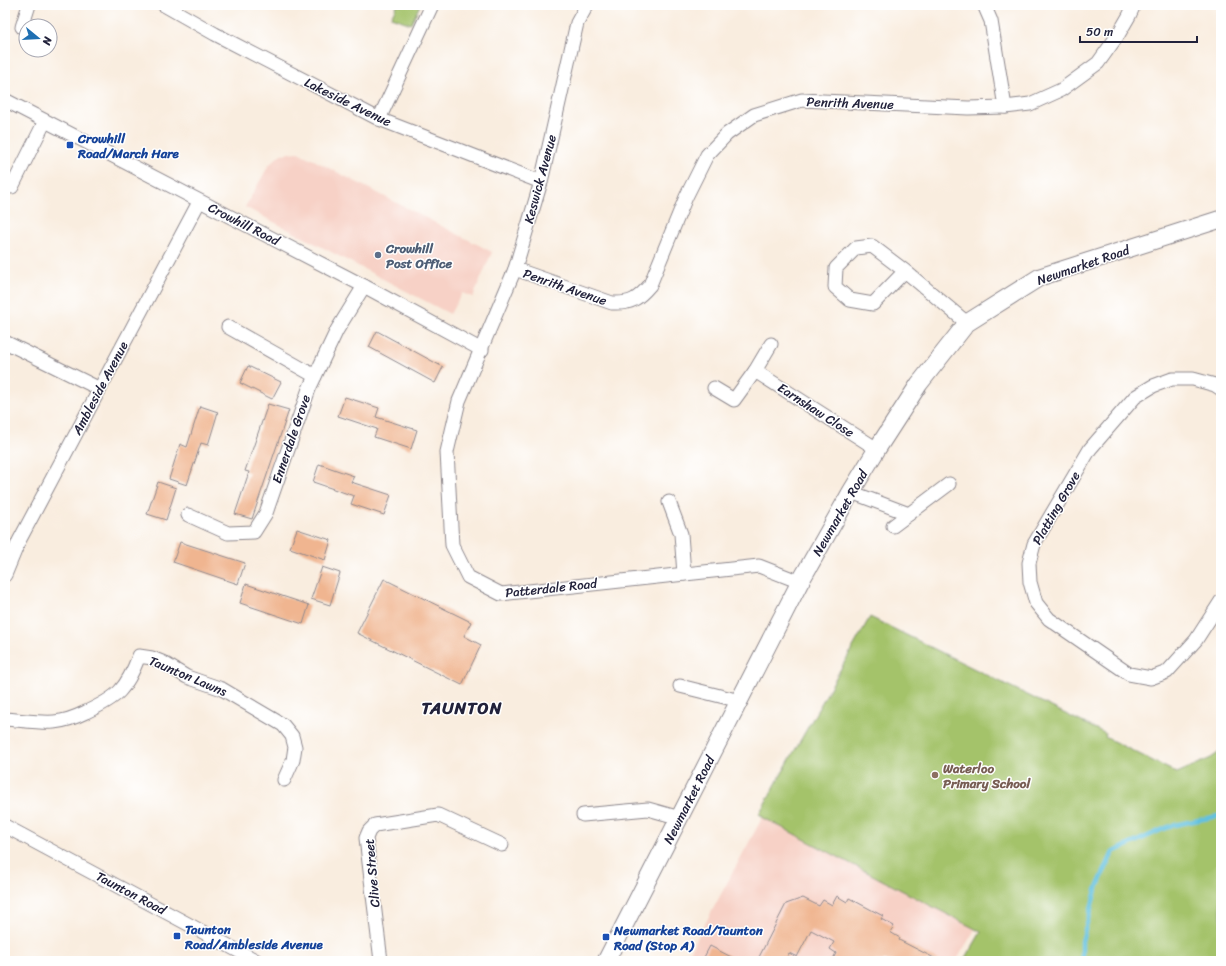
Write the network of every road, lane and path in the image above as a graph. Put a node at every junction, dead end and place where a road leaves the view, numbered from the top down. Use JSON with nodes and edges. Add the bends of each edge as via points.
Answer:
{"nodes":[{"id":1,"x":29,"y":5,"type":"edge"},
{"id":2,"x":164,"y":5,"type":"edge"},
{"id":3,"x":432,"y":5,"type":"edge"},
{"id":4,"x":587,"y":5,"type":"edge"},
{"id":5,"x":984,"y":5,"type":"edge"},
{"id":6,"x":1134,"y":5,"type":"edge"},
{"id":7,"x":25,"y":18,"type":"edge"},
{"id":8,"x":5,"y":100,"type":"edge"},
{"id":9,"x":1005,"y":107,"type":"junction"},
{"id":10,"x":379,"y":119,"type":"junction"},
{"id":11,"x":44,"y":121,"type":"junction"},
{"id":12,"x":541,"y":182,"type":"junction"},
{"id":13,"x":12,"y":188,"type":"dead end"},
{"id":14,"x":199,"y":202,"type":"junction"},
{"id":15,"x":1221,"y":219,"type":"edge"},
{"id":16,"x":515,"y":269,"type":"junction"},
{"id":17,"x":905,"y":271,"type":"junction"},
{"id":18,"x":364,"y":286,"type":"junction"},
{"id":19,"x":967,"y":323,"type":"junction"},
{"id":20,"x":228,"y":328,"type":"dead end"},
{"id":21,"x":5,"y":342,"type":"edge"},
{"id":22,"x":771,"y":344,"type":"dead end"},
{"id":23,"x":482,"y":350,"type":"junction"},
{"id":24,"x":755,"y":371,"type":"junction"},
{"id":25,"x":315,"y":376,"type":"junction"},
{"id":26,"x":714,"y":388,"type":"dead end"},
{"id":27,"x":100,"y":389,"type":"junction"},
{"id":28,"x":1221,"y":389,"type":"edge"},
{"id":29,"x":877,"y":449,"type":"junction"},
{"id":30,"x":949,"y":484,"type":"dead end"},
{"id":31,"x":852,"y":492,"type":"junction"},
{"id":32,"x":669,"y":502,"type":"dead end"},
{"id":33,"x":909,"y":514,"type":"junction"},
{"id":34,"x":188,"y":515,"type":"dead end"},
{"id":35,"x":893,"y":526,"type":"dead end"},
{"id":36,"x":684,"y":574,"type":"junction"},
{"id":37,"x":5,"y":575,"type":"edge"},
{"id":38,"x":800,"y":582,"type":"junction"},
{"id":39,"x":1221,"y":601,"type":"edge"},
{"id":40,"x":680,"y":686,"type":"dead end"},
{"id":41,"x":740,"y":701,"type":"junction"},
{"id":42,"x":5,"y":719,"type":"edge"},
{"id":43,"x":284,"y":780,"type":"dead end"},
{"id":44,"x":583,"y":815,"type":"dead end"},
{"id":45,"x":680,"y":818,"type":"junction"},
{"id":46,"x":5,"y":826,"type":"edge"},
{"id":47,"x":502,"y":845,"type":"dead end"},
{"id":48,"x":257,"y":961,"type":"edge"},
{"id":49,"x":381,"y":961,"type":"edge"},
{"id":50,"x":606,"y":961,"type":"edge"}],
"edges":[{"from":1,"to":7,"type":"street"},
{"from":2,"to":10,"type":"street","name":"Lakeside Avenue"},
{"from":3,"to":10,"type":"street"},
{"from":4,"to":12,"type":"street","name":"Keswick Avenue","via":[[577,23]]},
{"from":5,"to":9,"type":"street","via":[[992,20]]},
{"from":6,"to":9,"type":"street","name":"Penrith Avenue","via":[[1118,35],[1098,63],[1061,90],[1030,104]]},
{"from":8,"to":11,"type":"street","name":"Crowhill Road"},
{"from":9,"to":16,"type":"street","name":"Penrith Avenue","via":[[968,108],[802,100],[754,115],[727,134],[707,155],[686,197],[650,285],[641,296],[622,303],[612,303]]},
{"from":10,"to":12,"type":"street","name":"Lakeside Avenue"},
{"from":11,"to":13,"type":"street"},
{"from":11,"to":14,"type":"street","name":"Crowhill Road"},
{"from":12,"to":16,"type":"street","name":"Keswick Avenue"},
{"from":14,"to":18,"type":"street","name":"Crowhill Road"},
{"from":14,"to":27,"type":"street","name":"Ambleside Avenue"},
{"from":15,"to":19,"type":"street","name":"Newmarket Road","via":[[1040,277]]},
{"from":16,"to":23,"type":"street","name":"Keswick Avenue"},
{"from":17,"to":17,"type":"street","via":[[873,304],[850,300],[835,287],[836,268],[856,248],[872,246]]},
{"from":17,"to":19,"type":"street"},
{"from":18,"to":23,"type":"street","name":"Crowhill Road"},
{"from":18,"to":25,"type":"street","name":"Ennerdale Grove","via":[[337,330]]},
{"from":19,"to":29,"type":"street","name":"Newmarket Road","via":[[919,384]]},
{"from":20,"to":25,"type":"street"},
{"from":21,"to":27,"type":"street"},
{"from":22,"to":24,"type":"street"},
{"from":23,"to":36,"type":"street","name":"Patterdale Road","via":[[459,401],[447,452],[452,545],[468,577],[501,594]]},
{"from":24,"to":26,"type":"street","via":[[734,400]]},
{"from":24,"to":29,"type":"street","name":"Earnshaw Close"},
{"from":25,"to":34,"type":"street","name":"Ennerdale Grove","via":[[266,513],[254,532],[228,534]]},
{"from":27,"to":37,"type":"street","name":"Ambleside Avenue","via":[[19,541]]},
{"from":28,"to":39,"type":"street","name":"Platting Grove","via":[[1193,379],[1172,379],[1153,386],[1135,397],[1090,449],[1034,544],[1030,563],[1030,582],[1036,603],[1050,619],[1129,674],[1150,678],[1167,672],[1196,640]]},
{"from":29,"to":31,"type":"street","name":"Newmarket Road"},
{"from":30,"to":33,"type":"street"},
{"from":31,"to":33,"type":"street"},
{"from":31,"to":38,"type":"street","name":"Newmarket Road"},
{"from":32,"to":36,"type":"street","via":[[681,534]]},
{"from":33,"to":35,"type":"street"},
{"from":36,"to":38,"type":"street","name":"Patterdale Road","via":[[759,566]]},
{"from":38,"to":41,"type":"street","name":"Newmarket Road"},
{"from":40,"to":41,"type":"street"},
{"from":41,"to":45,"type":"street","name":"Newmarket Road"},
{"from":42,"to":43,"type":"street","name":"Taunton Lawns","via":[[53,722],[68,720],[107,703],[120,692],[132,675],[139,656],[152,658],[187,677],[222,689],[284,725],[295,746],[293,760]]},
{"from":44,"to":45,"type":"street","via":[[648,809]]},
{"from":45,"to":50,"type":"street","name":"Newmarket Road"},
{"from":46,"to":48,"type":"street","name":"Taunton Road"},
{"from":47,"to":49,"type":"street","name":"Clive Street","via":[[438,815],[375,825],[366,838]]}]}
